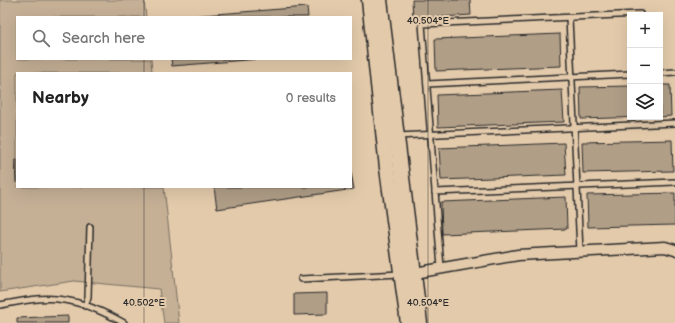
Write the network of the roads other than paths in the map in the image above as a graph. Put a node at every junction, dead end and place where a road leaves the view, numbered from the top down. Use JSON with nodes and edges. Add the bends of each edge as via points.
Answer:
{"nodes":[{"id":1,"x":369,"y":0,"type":"edge"},
{"id":2,"x":380,"y":0,"type":"edge"},
{"id":3,"x":627,"y":15,"type":"edge"},
{"id":4,"x":568,"y":18,"type":"junction"},
{"id":5,"x":675,"y":72,"type":"edge"},
{"id":6,"x":663,"y":73,"type":"edge"},
{"id":7,"x":627,"y":74,"type":"edge"},
{"id":8,"x":572,"y":77,"type":"junction"},
{"id":9,"x":427,"y":84,"type":"junction"},
{"id":10,"x":675,"y":123,"type":"edge"},
{"id":11,"x":575,"y":128,"type":"junction"},
{"id":12,"x":431,"y":134,"type":"junction"},
{"id":13,"x":396,"y":136,"type":"junction"},
{"id":14,"x":675,"y":182,"type":"edge"},
{"id":15,"x":577,"y":185,"type":"junction"},
{"id":16,"x":435,"y":192,"type":"junction"},
{"id":17,"x":90,"y":227,"type":"dead end"},
{"id":18,"x":675,"y":250,"type":"edge"},
{"id":19,"x":580,"y":251,"type":"junction"},
{"id":20,"x":441,"y":268,"type":"junction"},
{"id":21,"x":408,"y":274,"type":"junction"},
{"id":22,"x":301,"y":279,"type":"dead end"},
{"id":23,"x":0,"y":305,"type":"edge"},
{"id":24,"x":85,"y":306,"type":"junction"},
{"id":25,"x":124,"y":323,"type":"edge"},
{"id":26,"x":408,"y":323,"type":"edge"},
{"id":27,"x":420,"y":323,"type":"edge"}],
"edges":[{"from":1,"to":21,"type":"street","via":[[387,168]]},
{"from":2,"to":13,"type":"street"},
{"from":3,"to":4,"type":"lane"},
{"from":4,"to":8,"type":"lane"},
{"from":4,"to":9,"type":"lane","via":[[422,24]]},
{"from":5,"to":6,"type":"lane"},
{"from":7,"to":8,"type":"lane"},
{"from":8,"to":9,"type":"lane"},
{"from":8,"to":11,"type":"lane"},
{"from":9,"to":12,"type":"lane"},
{"from":10,"to":11,"type":"lane"},
{"from":11,"to":12,"type":"lane"},
{"from":11,"to":15,"type":"lane"},
{"from":12,"to":13,"type":"lane"},
{"from":12,"to":16,"type":"lane"},
{"from":13,"to":21,"type":"street"},
{"from":14,"to":15,"type":"lane"},
{"from":15,"to":16,"type":"lane"},
{"from":15,"to":19,"type":"lane"},
{"from":16,"to":20,"type":"lane"},
{"from":17,"to":24,"type":"lane","via":[[88,297]]},
{"from":18,"to":19,"type":"street","via":[[665,248]]},
{"from":19,"to":20,"type":"street","via":[[518,255]]},
{"from":20,"to":21,"type":"street"},
{"from":21,"to":22,"type":"lane"},
{"from":21,"to":26,"type":"street"},
{"from":21,"to":27,"type":"street"},
{"from":23,"to":24,"type":"lane","via":[[63,299]]},
{"from":24,"to":25,"type":"lane"}]}
